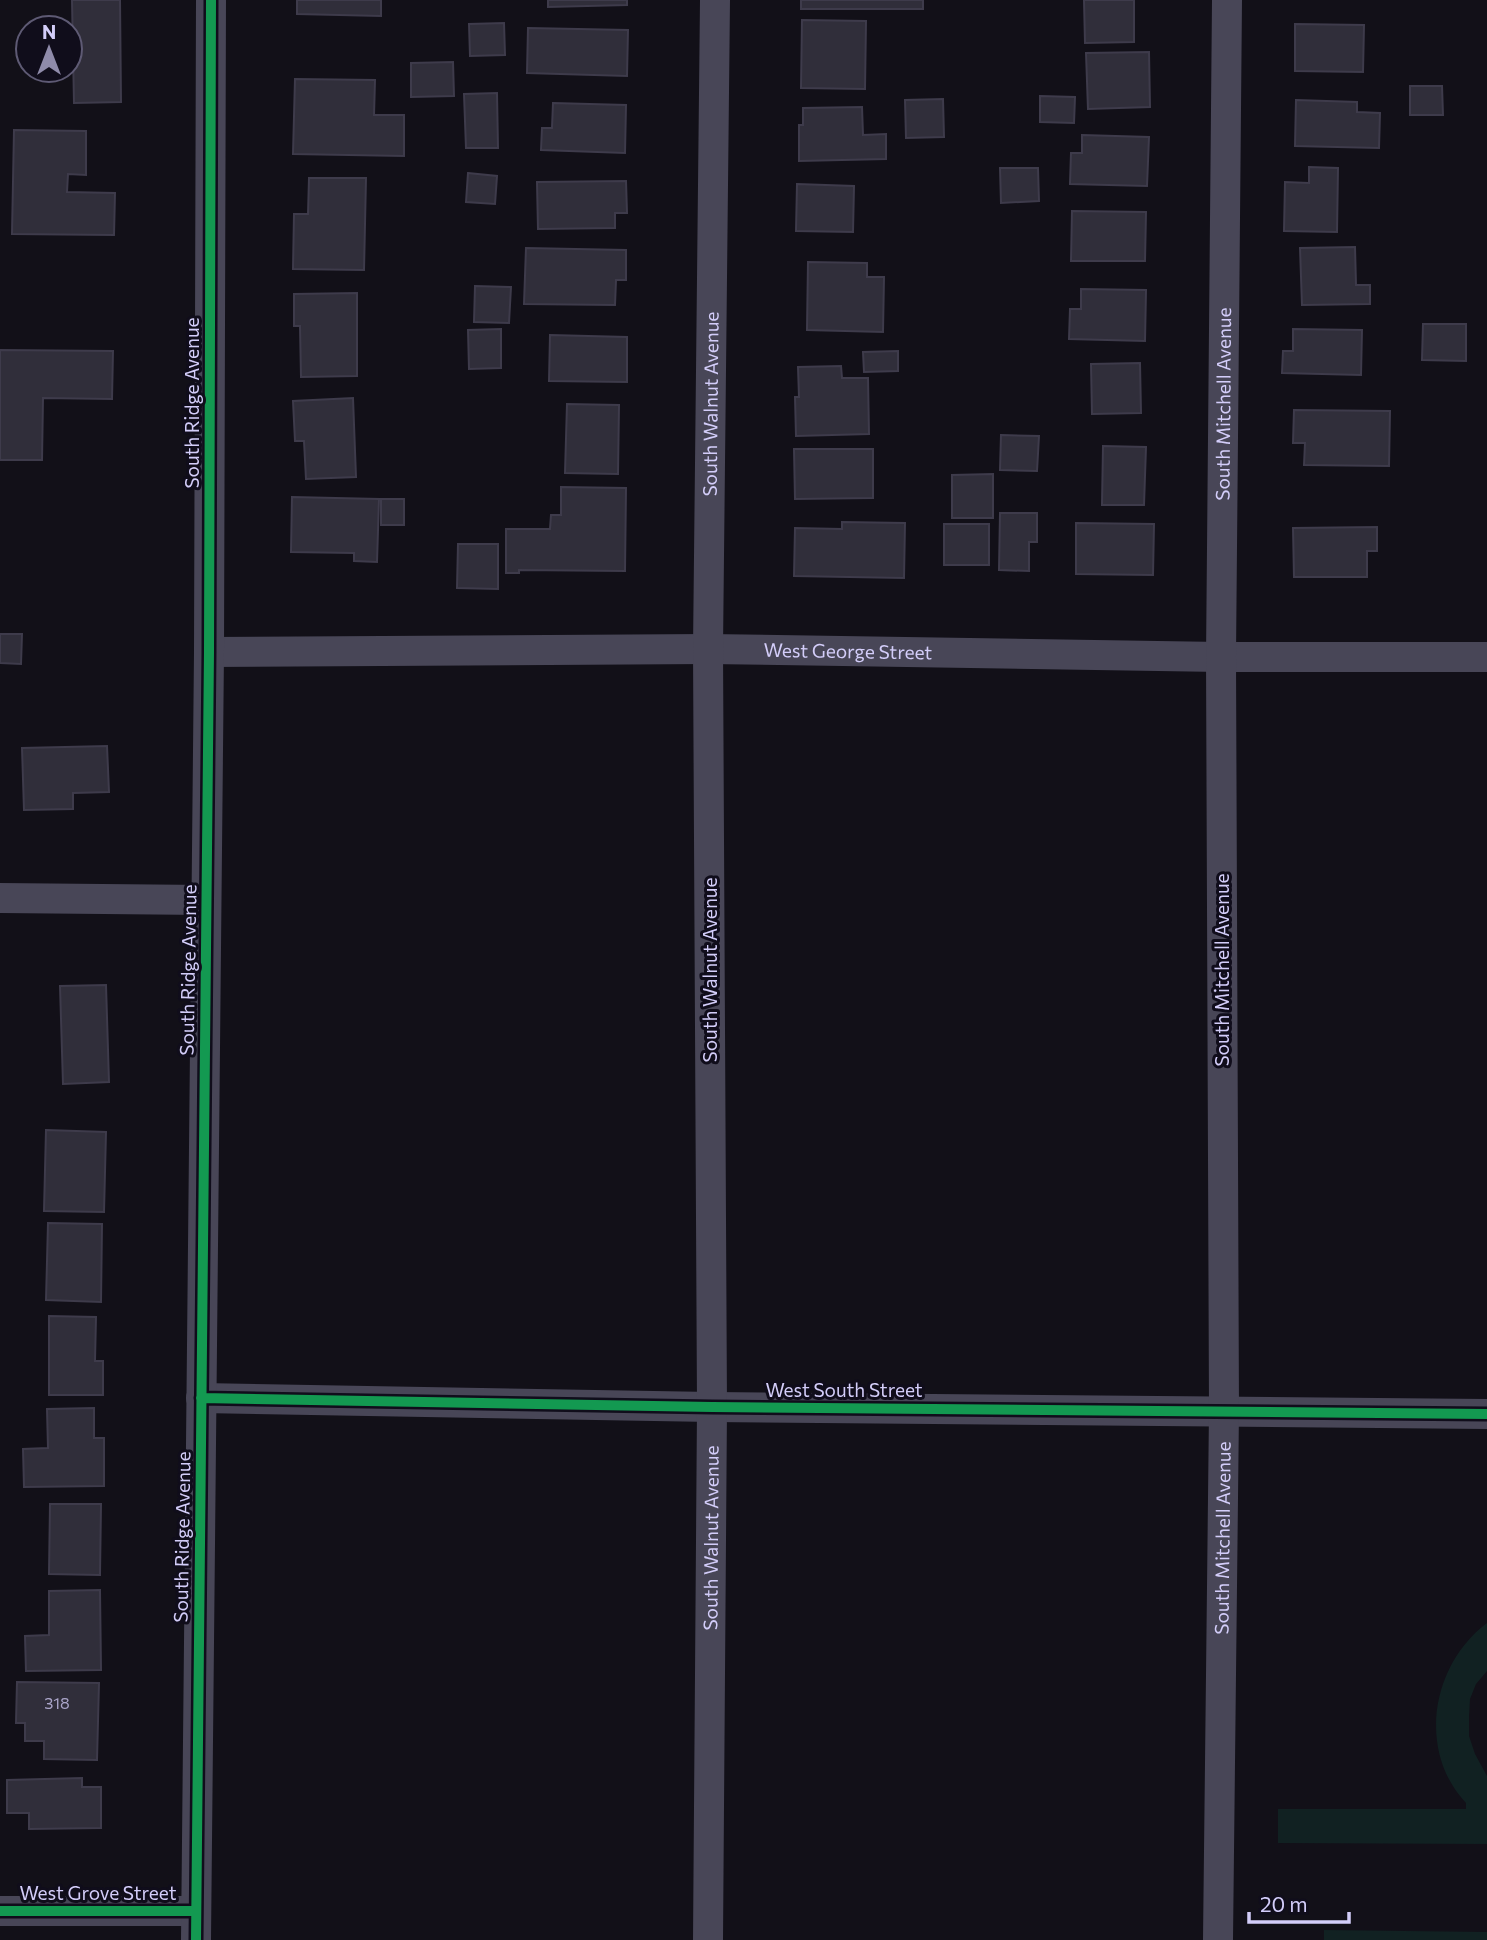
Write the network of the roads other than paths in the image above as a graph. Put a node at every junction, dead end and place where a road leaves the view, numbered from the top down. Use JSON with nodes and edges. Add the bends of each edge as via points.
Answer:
{"nodes":[{"id":1,"x":211,"y":0,"type":"edge"},
{"id":2,"x":715,"y":0,"type":"edge"},
{"id":3,"x":1227,"y":0,"type":"edge"},
{"id":4,"x":708,"y":649,"type":"junction"},
{"id":5,"x":209,"y":652,"type":"junction"},
{"id":6,"x":1221,"y":657,"type":"junction"},
{"id":7,"x":1487,"y":657,"type":"edge"},
{"id":8,"x":0,"y":898,"type":"edge"},
{"id":9,"x":206,"y":900,"type":"junction"},
{"id":10,"x":201,"y":1398,"type":"junction"},
{"id":11,"x":712,"y":1407,"type":"junction"},
{"id":12,"x":1224,"y":1410,"type":"junction"},
{"id":13,"x":1487,"y":1414,"type":"edge"},
{"id":14,"x":0,"y":1911,"type":"edge"},
{"id":15,"x":196,"y":1925,"type":"edge"},
{"id":16,"x":708,"y":1940,"type":"edge"},
{"id":17,"x":1218,"y":1940,"type":"edge"}],
"edges":[{"from":1,"to":5,"type":"street","name":"South Ridge Avenue"},
{"from":2,"to":4,"type":"street","name":"South Walnut Avenue"},
{"from":3,"to":6,"type":"street","name":"South Mitchell Avenue"},
{"from":4,"to":5,"type":"street","name":"West George Street"},
{"from":4,"to":6,"type":"street","name":"West George Street"},
{"from":4,"to":11,"type":"street","name":"South Walnut Avenue"},
{"from":5,"to":9,"type":"street","name":"South Ridge Avenue"},
{"from":6,"to":7,"type":"street","name":"West George Street"},
{"from":6,"to":12,"type":"street","name":"South Mitchell Avenue"},
{"from":8,"to":9,"type":"street"},
{"from":9,"to":10,"type":"street","name":"South Ridge Avenue"},
{"from":10,"to":11,"type":"street","name":"West South Street"},
{"from":10,"to":15,"type":"street","name":"South Ridge Avenue"},
{"from":11,"to":12,"type":"street","name":"West South Street"},
{"from":11,"to":16,"type":"street","name":"South Walnut Avenue"},
{"from":12,"to":13,"type":"street","name":"West South Street"},
{"from":12,"to":17,"type":"street","name":"South Mitchell Avenue"},
{"from":14,"to":15,"type":"street","name":"West Grove Street"}]}
